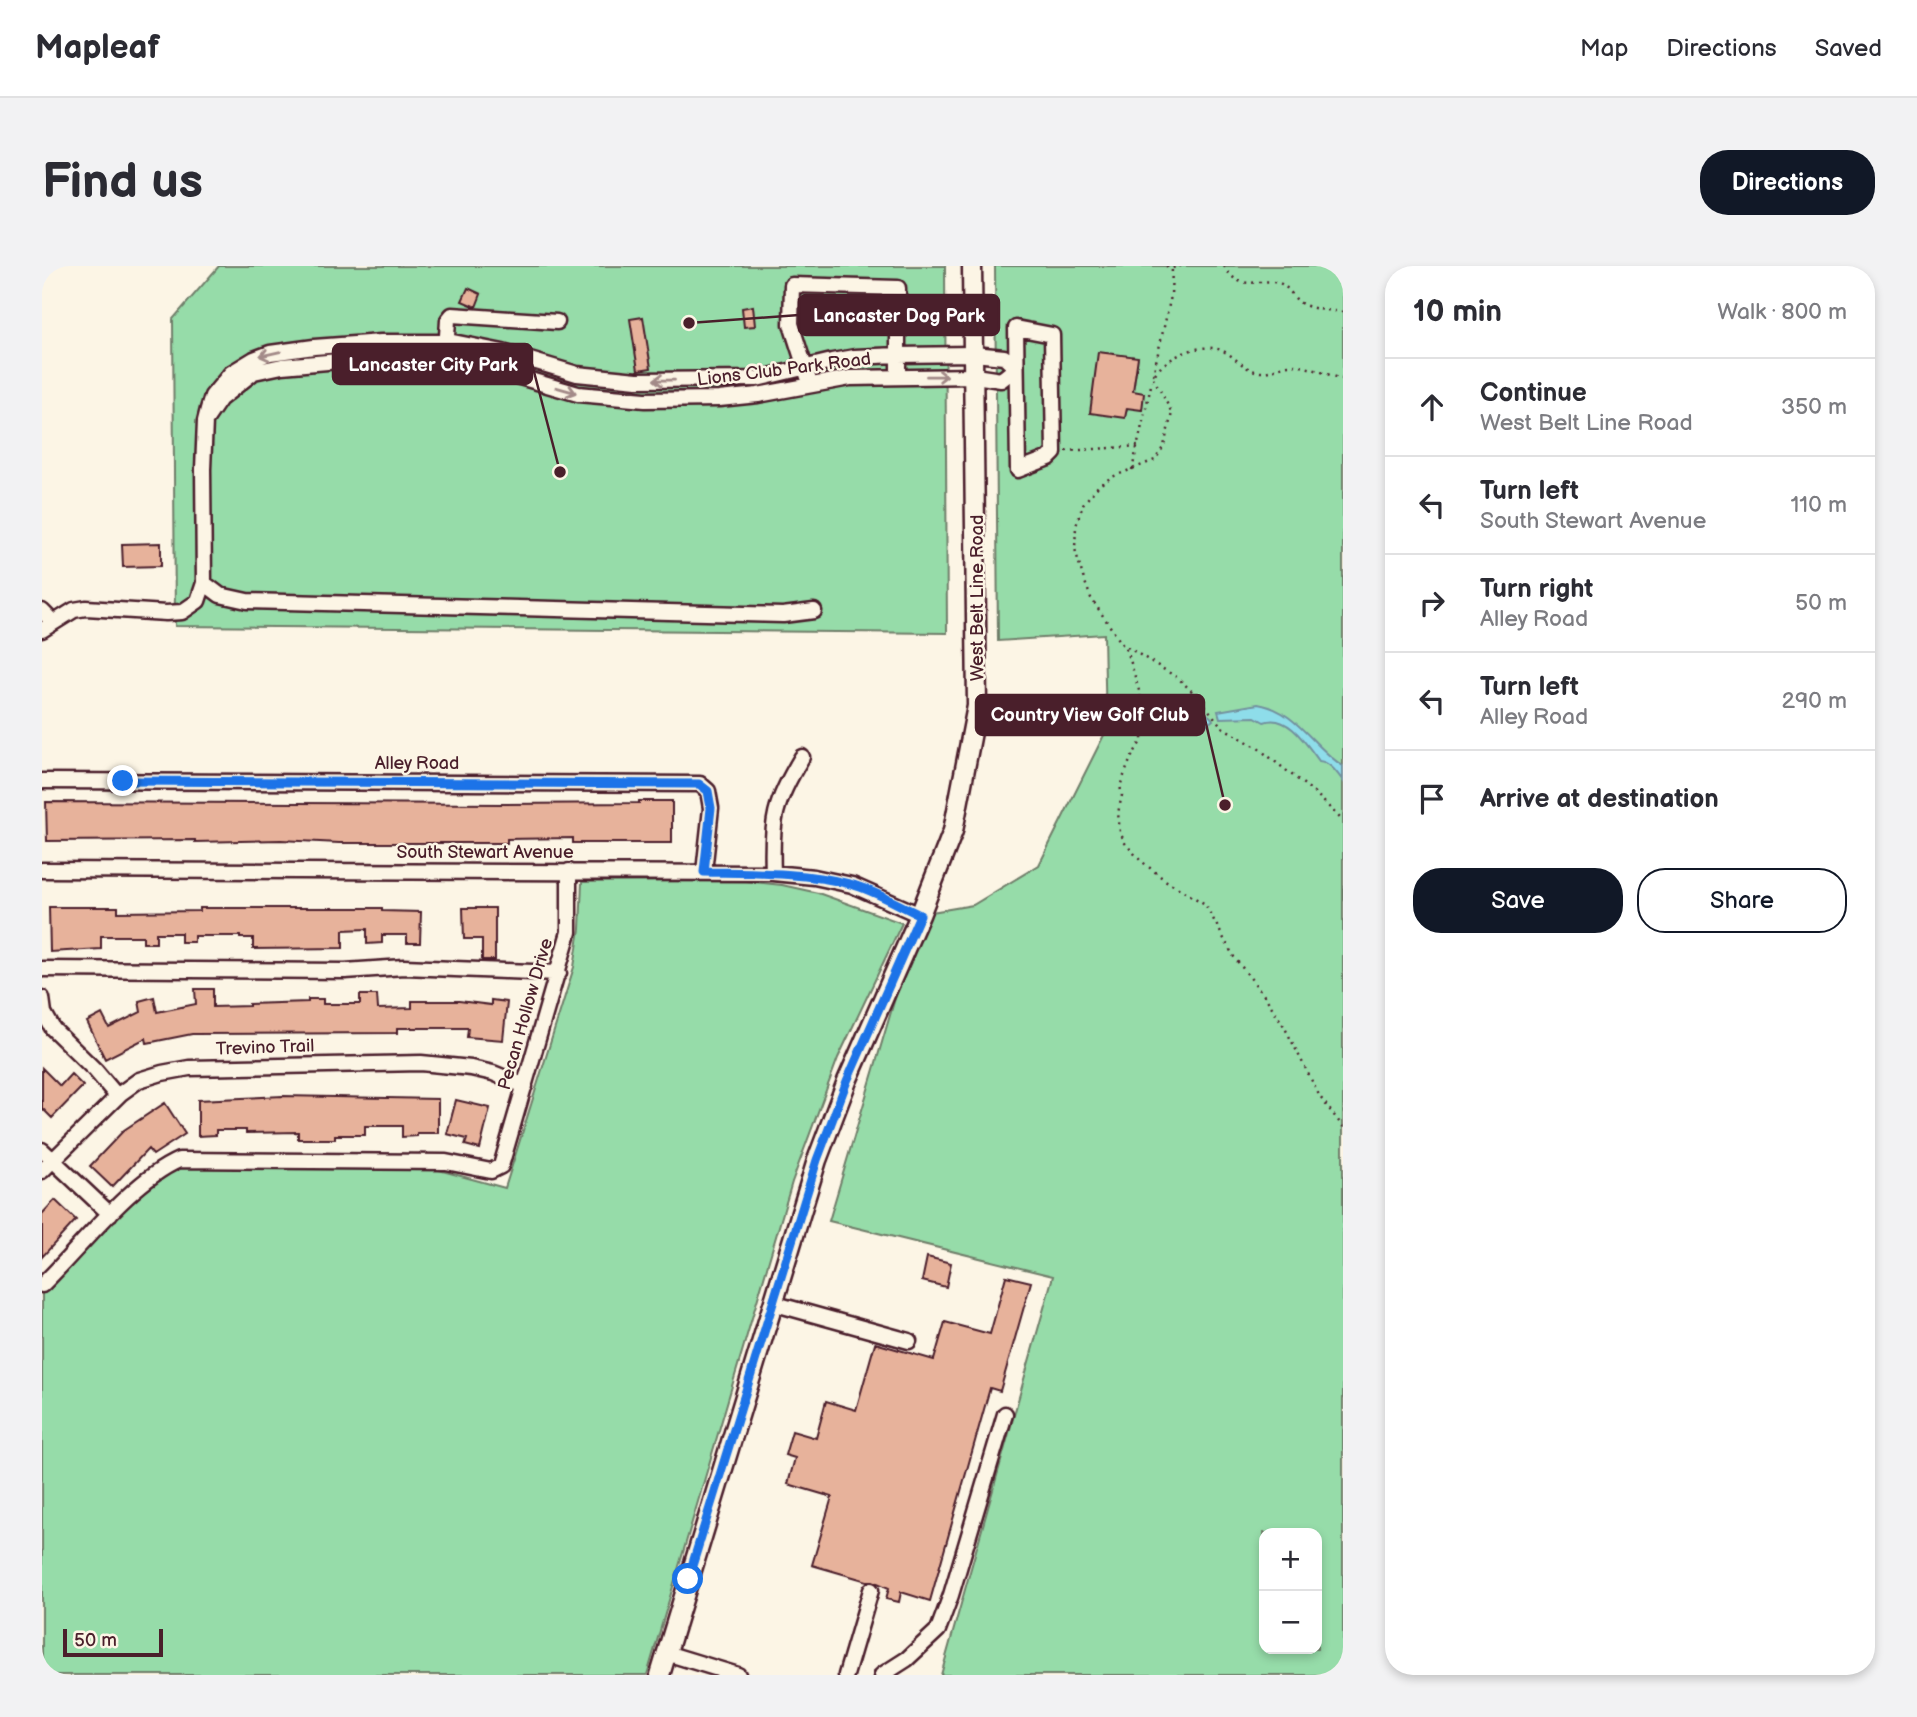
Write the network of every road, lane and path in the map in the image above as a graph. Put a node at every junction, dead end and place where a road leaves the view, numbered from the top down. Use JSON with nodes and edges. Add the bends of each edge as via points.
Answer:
{"nodes":[{"id":1,"x":972,"y":266,"type":"edge"},
{"id":2,"x":1166,"y":266,"type":"edge"},
{"id":3,"x":1181,"y":266,"type":"edge"},
{"id":4,"x":1224,"y":266,"type":"edge"},
{"id":5,"x":1172,"y":268,"type":"junction"},
{"id":6,"x":1343,"y":312,"type":"edge"},
{"id":7,"x":557,"y":322,"type":"dead end"},
{"id":8,"x":420,"y":341,"type":"junction"},
{"id":9,"x":447,"y":341,"type":"junction"},
{"id":10,"x":314,"y":347,"type":"junction"},
{"id":11,"x":974,"y":354,"type":"junction"},
{"id":12,"x":897,"y":355,"type":"junction"},
{"id":13,"x":420,"y":358,"type":"junction"},
{"id":14,"x":444,"y":359,"type":"junction"},
{"id":15,"x":315,"y":363,"type":"junction"},
{"id":16,"x":805,"y":368,"type":"junction"},
{"id":17,"x":1016,"y":368,"type":"junction"},
{"id":18,"x":975,"y":376,"type":"junction"},
{"id":19,"x":770,"y":377,"type":"junction"},
{"id":20,"x":898,"y":377,"type":"junction"},
{"id":21,"x":1153,"y":377,"type":"junction"},
{"id":22,"x":619,"y":379,"type":"junction"},
{"id":23,"x":1343,"y":379,"type":"edge"},
{"id":24,"x":812,"y":387,"type":"junction"},
{"id":25,"x":774,"y":393,"type":"junction"},
{"id":26,"x":618,"y":398,"type":"junction"},
{"id":27,"x":205,"y":421,"type":"junction"},
{"id":28,"x":1139,"y":446,"type":"junction"},
{"id":29,"x":1054,"y":453,"type":"junction"},
{"id":30,"x":1132,"y":470,"type":"junction"},
{"id":31,"x":204,"y":583,"type":"junction"},
{"id":32,"x":814,"y":611,"type":"dead end"},
{"id":33,"x":46,"y":621,"type":"edge"},
{"id":34,"x":1123,"y":645,"type":"junction"},
{"id":35,"x":802,"y":757,"type":"dead end"},
{"id":36,"x":42,"y":781,"type":"edge"},
{"id":37,"x":1343,"y":821,"type":"edge"},
{"id":38,"x":42,"y":870,"type":"edge"},
{"id":39,"x":569,"y":872,"type":"junction"},
{"id":40,"x":704,"y":872,"type":"junction"},
{"id":41,"x":773,"y":873,"type":"junction"},
{"id":42,"x":920,"y":915,"type":"junction"},
{"id":43,"x":42,"y":969,"type":"edge"},
{"id":44,"x":559,"y":974,"type":"junction"},
{"id":45,"x":42,"y":998,"type":"edge"},
{"id":46,"x":524,"y":1086,"type":"junction"},
{"id":47,"x":117,"y":1096,"type":"junction"},
{"id":48,"x":1343,"y":1127,"type":"edge"},
{"id":49,"x":46,"y":1161,"type":"edge"},
{"id":50,"x":110,"y":1214,"type":"junction"},
{"id":51,"x":42,"y":1285,"type":"edge"},
{"id":52,"x":772,"y":1303,"type":"junction"},
{"id":53,"x":909,"y":1341,"type":"dead end"},
{"id":54,"x":1005,"y":1414,"type":"dead end"},
{"id":55,"x":871,"y":1590,"type":"dead end"},
{"id":56,"x":666,"y":1653,"type":"junction"},
{"id":57,"x":660,"y":1675,"type":"edge"},
{"id":58,"x":738,"y":1675,"type":"edge"},
{"id":59,"x":846,"y":1675,"type":"edge"},
{"id":60,"x":881,"y":1675,"type":"edge"}],
"edges":[{"from":1,"to":11,"type":"main road","name":"West Belt Line Road"},
{"from":2,"to":5,"type":"path"},
{"from":3,"to":5,"type":"path"},
{"from":4,"to":6,"type":"path","via":[[1238,280],[1253,285],[1278,283],[1303,304]]},
{"from":5,"to":21,"type":"path","via":[[1171,296]]},
{"from":7,"to":9,"type":"street","via":[[452,315]]},
{"from":8,"to":9,"type":"street","name":"Lions Club Park Road"},
{"from":8,"to":10,"type":"street","name":"Lions Club Park Road"},
{"from":8,"to":13,"type":"street"},
{"from":9,"to":14,"type":"street"},
{"from":9,"to":22,"type":"street","name":"Lions Club Park Road","via":[[486,347],[577,374]]},
{"from":10,"to":15,"type":"street"},
{"from":10,"to":27,"type":"street","name":"Lions Club Park Road","one_way":true,"via":[[270,353],[241,365],[212,396]]},
{"from":11,"to":12,"type":"street","name":"Lions Club Park Road"},
{"from":11,"to":17,"type":"street","name":"Lions Club Park Road","via":[[1003,356]]},
{"from":11,"to":18,"type":"main road","name":"West Belt Line Road"},
{"from":12,"to":16,"type":"street","name":"Lions Club Park Road","via":[[855,357]]},
{"from":12,"to":16,"type":"street","via":[[898,288],[792,285],[791,324]]},
{"from":12,"to":20,"type":"street"},
{"from":13,"to":14,"type":"street","name":"Lions Club Park Road"},
{"from":13,"to":15,"type":"street","name":"Lions Club Park Road"},
{"from":14,"to":26,"type":"street","name":"Lions Club Park Road","one_way":true,"via":[[578,394]]},
{"from":15,"to":27,"type":"street","name":"Lions Club Park Road","via":[[254,372],[220,399]]},
{"from":16,"to":19,"type":"street","name":"Lions Club Park Road"},
{"from":16,"to":24,"type":"street"},
{"from":17,"to":18,"type":"street","name":"Lions Club Park Road","via":[[1001,380]]},
{"from":17,"to":29,"type":"street","via":[[1018,470]]},
{"from":17,"to":29,"type":"street","via":[[1016,328],[1052,335]]},
{"from":20,"to":18,"type":"street","name":"Lions Club Park Road","one_way":true},
{"from":18,"to":42,"type":"main road","name":"West Belt Line Road","via":[[977,706],[953,831]]},
{"from":19,"to":22,"type":"street","name":"Lions Club Park Road","one_way":true},
{"from":19,"to":25,"type":"street"},
{"from":20,"to":24,"type":"street","name":"Lions Club Park Road","via":[[850,378]]},
{"from":21,"to":23,"type":"path","via":[[1172,356],[1209,348],[1259,372],[1293,365]]},
{"from":21,"to":28,"type":"path"},
{"from":21,"to":30,"type":"path","via":[[1172,418],[1155,460]]},
{"from":22,"to":26,"type":"street"},
{"from":24,"to":25,"type":"street","name":"Lions Club Park Road"},
{"from":25,"to":26,"type":"street","name":"Lions Club Park Road","via":[[719,399]]},
{"from":27,"to":31,"type":"street","name":"Lions Club Park Road"},
{"from":28,"to":29,"type":"path"},
{"from":28,"to":30,"type":"path"},
{"from":30,"to":34,"type":"path","via":[[1090,493],[1078,515],[1075,537],[1091,598]]},
{"from":31,"to":32,"type":"street","via":[[220,595],[247,601],[783,615]]},
{"from":31,"to":33,"type":"street","via":[[198,601],[182,612],[86,608]]},
{"from":34,"to":37,"type":"path","via":[[1178,678],[1222,727],[1258,748]]},
{"from":34,"to":48,"type":"path","via":[[1136,675],[1143,731],[1120,786],[1118,823],[1125,843],[1164,880],[1205,904],[1234,957],[1284,1026],[1320,1097]]},
{"from":35,"to":41,"type":"street","via":[[773,822]]},
{"from":36,"to":40,"type":"street","name":"Alley Road","via":[[699,784],[708,791],[711,808]]},
{"from":38,"to":39,"type":"street","name":"South Stewart Avenue"},
{"from":39,"to":40,"type":"street","name":"South Stewart Avenue"},
{"from":39,"to":44,"type":"street","name":"Pecan Hollow Drive","via":[[569,932]]},
{"from":40,"to":41,"type":"street","name":"South Stewart Avenue"},
{"from":41,"to":42,"type":"street","name":"South Stewart Avenue","via":[[852,884]]},
{"from":42,"to":52,"type":"main road","name":"West Belt Line Road","via":[[838,1104]]},
{"from":43,"to":44,"type":"street","via":[[345,971],[404,967]]},
{"from":44,"to":46,"type":"street","name":"Pecan Hollow Drive"},
{"from":45,"to":47,"type":"street","via":[[53,1030]]},
{"from":46,"to":47,"type":"street","name":"Trevino Trail","via":[[493,1073],[421,1063],[284,1065],[162,1073],[139,1080]]},
{"from":46,"to":50,"type":"street","name":"Pecan Hollow Drive","via":[[501,1166],[491,1171],[446,1161],[179,1160],[161,1168]]},
{"from":47,"to":49,"type":"street","name":"Trevino Trail"},
{"from":49,"to":50,"type":"street"},
{"from":50,"to":51,"type":"street"},
{"from":52,"to":53,"type":"street"},
{"from":52,"to":56,"type":"main road","name":"West Belt Line Road"},
{"from":54,"to":60,"type":"street","via":[[938,1630],[907,1659]]},
{"from":55,"to":59,"type":"street"},
{"from":56,"to":57,"type":"main road","name":"West Belt Line Road"},
{"from":56,"to":58,"type":"street"}]}
